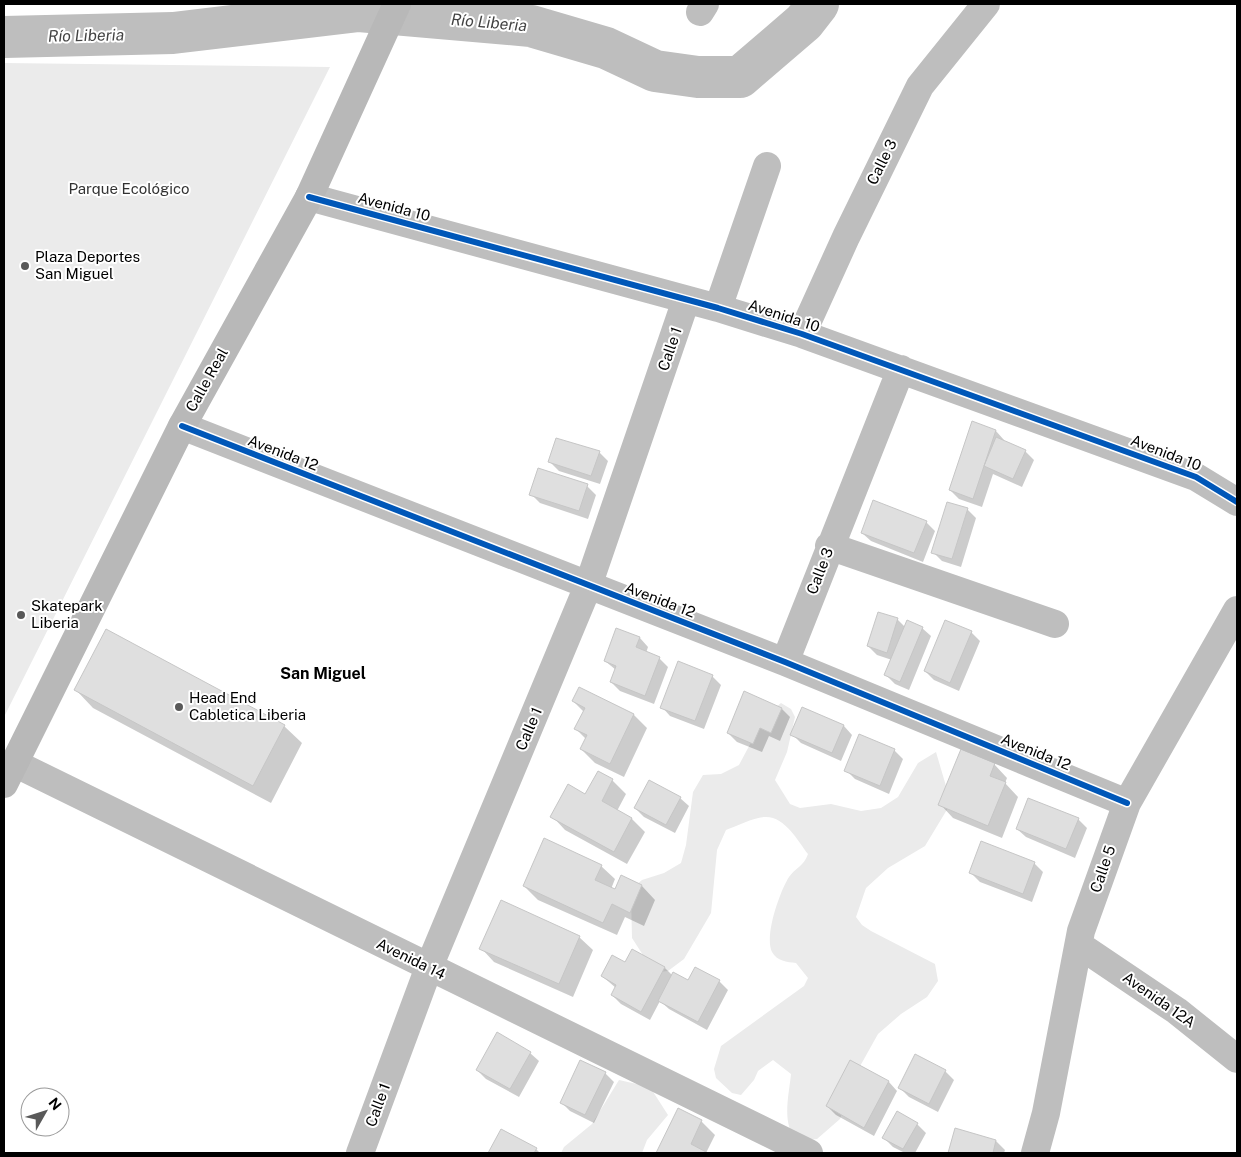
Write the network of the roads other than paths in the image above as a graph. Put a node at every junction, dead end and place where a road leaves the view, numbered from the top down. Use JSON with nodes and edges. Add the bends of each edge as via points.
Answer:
{"nodes":[{"id":1,"x":397,"y":4,"type":"edge"},
{"id":2,"x":986,"y":4,"type":"edge"},
{"id":3,"x":767,"y":166,"type":"dead end"},
{"id":4,"x":309,"y":197,"type":"junction"},
{"id":5,"x":686,"y":300,"type":"junction"},
{"id":6,"x":718,"y":308,"type":"junction"},
{"id":7,"x":802,"y":334,"type":"junction"},
{"id":8,"x":901,"y":369,"type":"junction"},
{"id":9,"x":182,"y":426,"type":"junction"},
{"id":10,"x":1237,"y":502,"type":"edge"},
{"id":11,"x":829,"y":546,"type":"junction"},
{"id":12,"x":588,"y":586,"type":"junction"},
{"id":13,"x":1237,"y":610,"type":"edge"},
{"id":14,"x":1055,"y":624,"type":"dead end"},
{"id":15,"x":785,"y":662,"type":"junction"},
{"id":16,"x":9,"y":773,"type":"edge"},
{"id":17,"x":1126,"y":803,"type":"junction"},
{"id":18,"x":1079,"y":945,"type":"junction"},
{"id":19,"x":429,"y":967,"type":"junction"},
{"id":20,"x":1237,"y":1059,"type":"edge"},
{"id":21,"x":360,"y":1153,"type":"edge"},
{"id":22,"x":809,"y":1153,"type":"edge"},
{"id":23,"x":1035,"y":1153,"type":"edge"}],
"edges":[{"from":1,"to":4,"type":"street","name":"Calle Real"},
{"from":2,"to":7,"type":"street","name":"Calle 3","via":[[920,86]]},
{"from":3,"to":6,"type":"street"},
{"from":4,"to":5,"type":"street","name":"Avenida 10"},
{"from":4,"to":9,"type":"street","name":"Calle Real"},
{"from":5,"to":6,"type":"street","name":"Avenida 10"},
{"from":5,"to":12,"type":"street","name":"Calle 1"},
{"from":6,"to":7,"type":"street","name":"Avenida 10"},
{"from":7,"to":8,"type":"street","name":"Avenida 10"},
{"from":8,"to":10,"type":"street","name":"Avenida 10","via":[[1196,477]]},
{"from":8,"to":11,"type":"street","name":"Calle 3"},
{"from":9,"to":12,"type":"street","name":"Avenida 12"},
{"from":9,"to":16,"type":"street","name":"Calle Real"},
{"from":11,"to":14,"type":"street"},
{"from":11,"to":15,"type":"street","name":"Calle 3"},
{"from":12,"to":15,"type":"street","name":"Avenida 12"},
{"from":12,"to":19,"type":"street","name":"Calle 1"},
{"from":13,"to":17,"type":"street","name":"Calle 5"},
{"from":15,"to":17,"type":"street","name":"Avenida 12"},
{"from":16,"to":19,"type":"street","name":"Avenida 14"},
{"from":17,"to":18,"type":"street","name":"Calle 5","via":[[1081,931]]},
{"from":18,"to":20,"type":"street","name":"Avenida 12A","via":[[1177,1011]]},
{"from":18,"to":23,"type":"street","name":"Calle 5"},
{"from":19,"to":21,"type":"street","name":"Calle 1"},
{"from":19,"to":22,"type":"street","name":"Avenida 14"}]}
